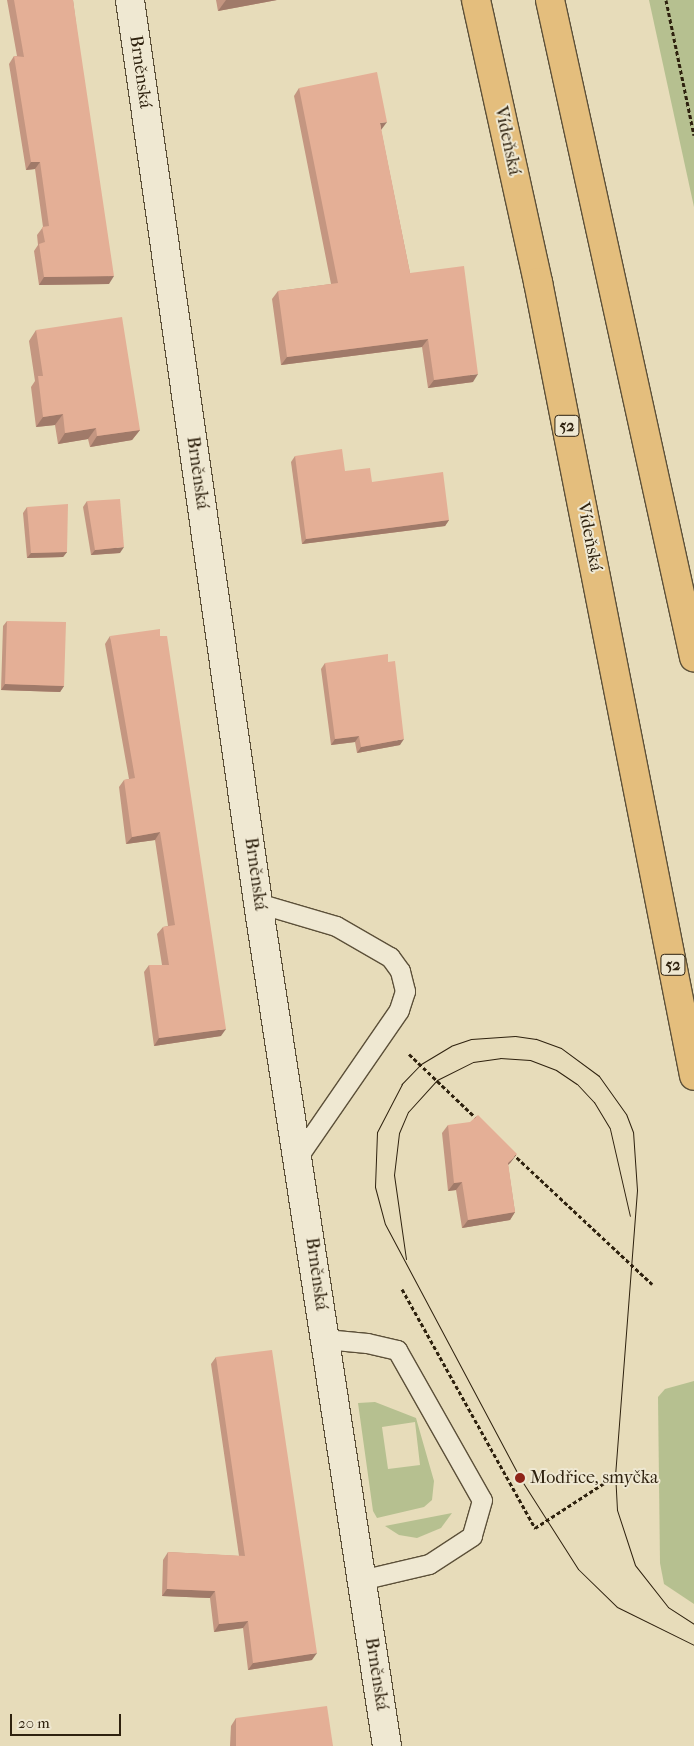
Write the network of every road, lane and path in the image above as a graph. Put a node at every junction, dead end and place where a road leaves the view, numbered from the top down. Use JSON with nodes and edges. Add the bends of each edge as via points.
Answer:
{"nodes":[{"id":1,"x":130,"y":0,"type":"edge"},
{"id":2,"x":476,"y":0,"type":"edge"},
{"id":3,"x":550,"y":0,"type":"edge"},
{"id":4,"x":666,"y":0,"type":"edge"},
{"id":5,"x":694,"y":135,"type":"edge"},
{"id":6,"x":694,"y":657,"type":"edge"},
{"id":7,"x":258,"y":902,"type":"junction"},
{"id":8,"x":409,"y":1054,"type":"dead end"},
{"id":9,"x":694,"y":1076,"type":"edge"},
{"id":10,"x":480,"y":1121,"type":"edge"},
{"id":11,"x":508,"y":1149,"type":"edge"},
{"id":12,"x":299,"y":1155,"type":"junction"},
{"id":13,"x":652,"y":1284,"type":"dead end"},
{"id":14,"x":402,"y":1289,"type":"dead end"},
{"id":15,"x":325,"y":1339,"type":"junction"},
{"id":16,"x":639,"y":1475,"type":"dead end"},
{"id":17,"x":361,"y":1580,"type":"junction"},
{"id":18,"x":387,"y":1746,"type":"edge"}],
"edges":[{"from":1,"to":7,"type":"street","name":"Brněnská"},
{"from":2,"to":9,"type":"highway","name":"Vídeňská","number":"52","via":[[540,292]]},
{"from":3,"to":6,"type":"highway"},
{"from":4,"to":5,"type":"path"},
{"from":7,"to":12,"type":"street","name":"Brněnská"},
{"from":7,"to":12,"type":"lane","via":[[336,926],[390,957],[400,971],[405,991],[399,1010]]},
{"from":8,"to":10,"type":"path"},
{"from":11,"to":13,"type":"path"},
{"from":12,"to":15,"type":"street","name":"Brněnská"},
{"from":14,"to":16,"type":"path","via":[[535,1528],[615,1476]]},
{"from":15,"to":17,"type":"street","name":"Brněnská"},
{"from":15,"to":17,"type":"lane","via":[[368,1343],[397,1350],[482,1500],[472,1536],[429,1564]]},
{"from":17,"to":18,"type":"street","name":"Brněnská"}]}
